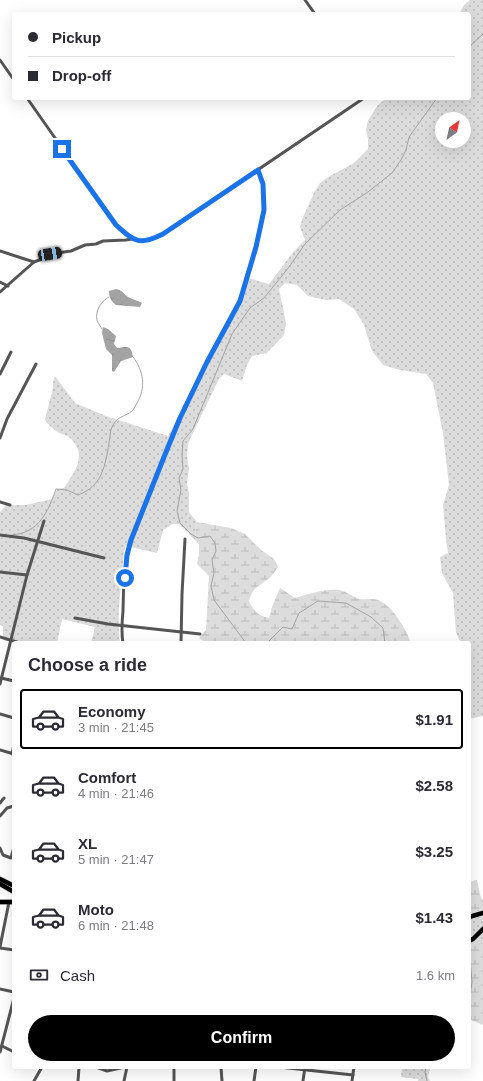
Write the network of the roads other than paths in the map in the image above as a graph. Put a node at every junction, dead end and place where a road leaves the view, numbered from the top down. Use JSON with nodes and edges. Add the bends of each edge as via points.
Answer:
{"nodes":[{"id":1,"x":305,"y":0,"type":"edge"},
{"id":2,"x":313,"y":12,"type":"edge"},
{"id":3,"x":0,"y":60,"type":"edge"},
{"id":4,"x":12,"y":77,"type":"edge"},
{"id":5,"x":28,"y":100,"type":"edge"},
{"id":6,"x":361,"y":100,"type":"edge"},
{"id":7,"x":258,"y":170,"type":"junction"},
{"id":8,"x":132,"y":239,"type":"junction"},
{"id":9,"x":0,"y":251,"type":"edge"},
{"id":10,"x":34,"y":262,"type":"junction"},
{"id":11,"x":0,"y":282,"type":"edge"},
{"id":12,"x":8,"y":286,"type":"junction"},
{"id":13,"x":0,"y":292,"type":"edge"},
{"id":14,"x":12,"y":352,"type":"dead end"},
{"id":15,"x":36,"y":364,"type":"dead end"},
{"id":16,"x":0,"y":374,"type":"edge"},
{"id":17,"x":0,"y":438,"type":"edge"},
{"id":18,"x":0,"y":502,"type":"edge"},
{"id":19,"x":10,"y":505,"type":"dead end"},
{"id":20,"x":44,"y":521,"type":"dead end"},
{"id":21,"x":0,"y":535,"type":"edge"},
{"id":22,"x":185,"y":539,"type":"dead end"},
{"id":23,"x":38,"y":542,"type":"junction"},
{"id":24,"x":104,"y":558,"type":"dead end"},
{"id":25,"x":0,"y":572,"type":"edge"},
{"id":26,"x":27,"y":575,"type":"junction"},
{"id":27,"x":75,"y":618,"type":"dead end"},
{"id":28,"x":122,"y":625,"type":"junction"},
{"id":29,"x":182,"y":632,"type":"junction"},
{"id":30,"x":200,"y":634,"type":"dead end"},
{"id":31,"x":0,"y":637,"type":"edge"},
{"id":32,"x":11,"y":640,"type":"junction"},
{"id":33,"x":14,"y":641,"type":"edge"},
{"id":34,"x":123,"y":641,"type":"edge"},
{"id":35,"x":181,"y":641,"type":"edge"},
{"id":36,"x":1,"y":678,"type":"junction"},
{"id":37,"x":12,"y":681,"type":"edge"},
{"id":38,"x":0,"y":684,"type":"edge"},
{"id":39,"x":0,"y":714,"type":"edge"},
{"id":40,"x":12,"y":717,"type":"edge"},
{"id":41,"x":0,"y":750,"type":"edge"},
{"id":42,"x":12,"y":754,"type":"edge"},
{"id":43,"x":4,"y":798,"type":"dead end"},
{"id":44,"x":0,"y":803,"type":"edge"},
{"id":45,"x":12,"y":807,"type":"edge"},
{"id":46,"x":0,"y":816,"type":"edge"},
{"id":47,"x":0,"y":848,"type":"edge"},
{"id":48,"x":12,"y":854,"type":"edge"},
{"id":49,"x":0,"y":879,"type":"edge"},
{"id":50,"x":0,"y":884,"type":"edge"},
{"id":51,"x":12,"y":885,"type":"edge"},
{"id":52,"x":12,"y":891,"type":"edge"},
{"id":53,"x":0,"y":902,"type":"edge"},
{"id":54,"x":11,"y":902,"type":"edge"},
{"id":55,"x":483,"y":913,"type":"edge"},
{"id":56,"x":471,"y":917,"type":"edge"},
{"id":57,"x":483,"y":928,"type":"edge"},
{"id":58,"x":471,"y":940,"type":"edge"},
{"id":59,"x":0,"y":948,"type":"edge"},
{"id":60,"x":12,"y":950,"type":"edge"},
{"id":61,"x":0,"y":989,"type":"edge"},
{"id":62,"x":12,"y":992,"type":"edge"},
{"id":63,"x":12,"y":1006,"type":"edge"},
{"id":64,"x":2,"y":1043,"type":"edge"},
{"id":65,"x":12,"y":1050,"type":"edge"},
{"id":66,"x":0,"y":1052,"type":"edge"},
{"id":67,"x":41,"y":1069,"type":"edge"},
{"id":68,"x":79,"y":1069,"type":"edge"},
{"id":69,"x":102,"y":1069,"type":"edge"},
{"id":70,"x":116,"y":1069,"type":"edge"},
{"id":71,"x":126,"y":1069,"type":"edge"},
{"id":72,"x":174,"y":1069,"type":"edge"},
{"id":73,"x":221,"y":1069,"type":"edge"},
{"id":74,"x":256,"y":1069,"type":"edge"},
{"id":75,"x":304,"y":1069,"type":"edge"},
{"id":76,"x":311,"y":1069,"type":"edge"},
{"id":77,"x":354,"y":1069,"type":"edge"},
{"id":78,"x":353,"y":1075,"type":"junction"},
{"id":79,"x":34,"y":1081,"type":"edge"},
{"id":80,"x":78,"y":1081,"type":"edge"},
{"id":81,"x":124,"y":1081,"type":"edge"},
{"id":82,"x":174,"y":1081,"type":"edge"},
{"id":83,"x":222,"y":1081,"type":"edge"},
{"id":84,"x":254,"y":1081,"type":"edge"},
{"id":85,"x":303,"y":1081,"type":"edge"},
{"id":86,"x":352,"y":1081,"type":"edge"}],
"edges":[{"from":1,"to":2,"type":"street"},
{"from":3,"to":4,"type":"street"},
{"from":5,"to":8,"type":"street","via":[[116,225]]},
{"from":6,"to":7,"type":"street"},
{"from":7,"to":8,"type":"street","via":[[163,234],[144,242]]},
{"from":7,"to":28,"type":"street","via":[[263,184],[264,210],[245,286],[240,301],[180,418],[131,540],[127,555]]},
{"from":8,"to":10,"type":"street","via":[[85,245],[50,254]]},
{"from":9,"to":10,"type":"street"},
{"from":10,"to":12,"type":"street"},
{"from":11,"to":12,"type":"street"},
{"from":12,"to":13,"type":"street"},
{"from":14,"to":16,"type":"street"},
{"from":15,"to":17,"type":"street","via":[[7,419]]},
{"from":18,"to":19,"type":"street"},
{"from":20,"to":23,"type":"street"},
{"from":21,"to":23,"type":"street"},
{"from":22,"to":29,"type":"street"},
{"from":23,"to":24,"type":"street"},
{"from":23,"to":26,"type":"street"},
{"from":25,"to":26,"type":"street"},
{"from":26,"to":32,"type":"street"},
{"from":27,"to":28,"type":"street"},
{"from":28,"to":29,"type":"street"},
{"from":28,"to":34,"type":"street"},
{"from":29,"to":30,"type":"street"},
{"from":29,"to":35,"type":"street"},
{"from":31,"to":32,"type":"street"},
{"from":32,"to":33,"type":"street"},
{"from":32,"to":36,"type":"street"},
{"from":36,"to":37,"type":"street"},
{"from":36,"to":38,"type":"street"},
{"from":39,"to":40,"type":"street"},
{"from":41,"to":42,"type":"street"},
{"from":43,"to":44,"type":"street"},
{"from":45,"to":46,"type":"street"},
{"from":47,"to":48,"type":"street","via":[[3,855],[11,858]]},
{"from":49,"to":51,"type":"main road"},
{"from":50,"to":52,"type":"main road"},
{"from":53,"to":54,"type":"main road"},
{"from":54,"to":59,"type":"street"},
{"from":55,"to":56,"type":"main road"},
{"from":57,"to":58,"type":"main road"},
{"from":59,"to":60,"type":"street"},
{"from":61,"to":62,"type":"street"},
{"from":63,"to":64,"type":"street"},
{"from":64,"to":65,"type":"street"},
{"from":64,"to":66,"type":"street"},
{"from":67,"to":79,"type":"street"},
{"from":68,"to":80,"type":"street"},
{"from":69,"to":70,"type":"street"},
{"from":71,"to":81,"type":"street"},
{"from":72,"to":82,"type":"street"},
{"from":73,"to":83,"type":"street"},
{"from":74,"to":84,"type":"street"},
{"from":75,"to":85,"type":"street"},
{"from":76,"to":78,"type":"street"},
{"from":77,"to":78,"type":"street"},
{"from":78,"to":86,"type":"street"}]}
